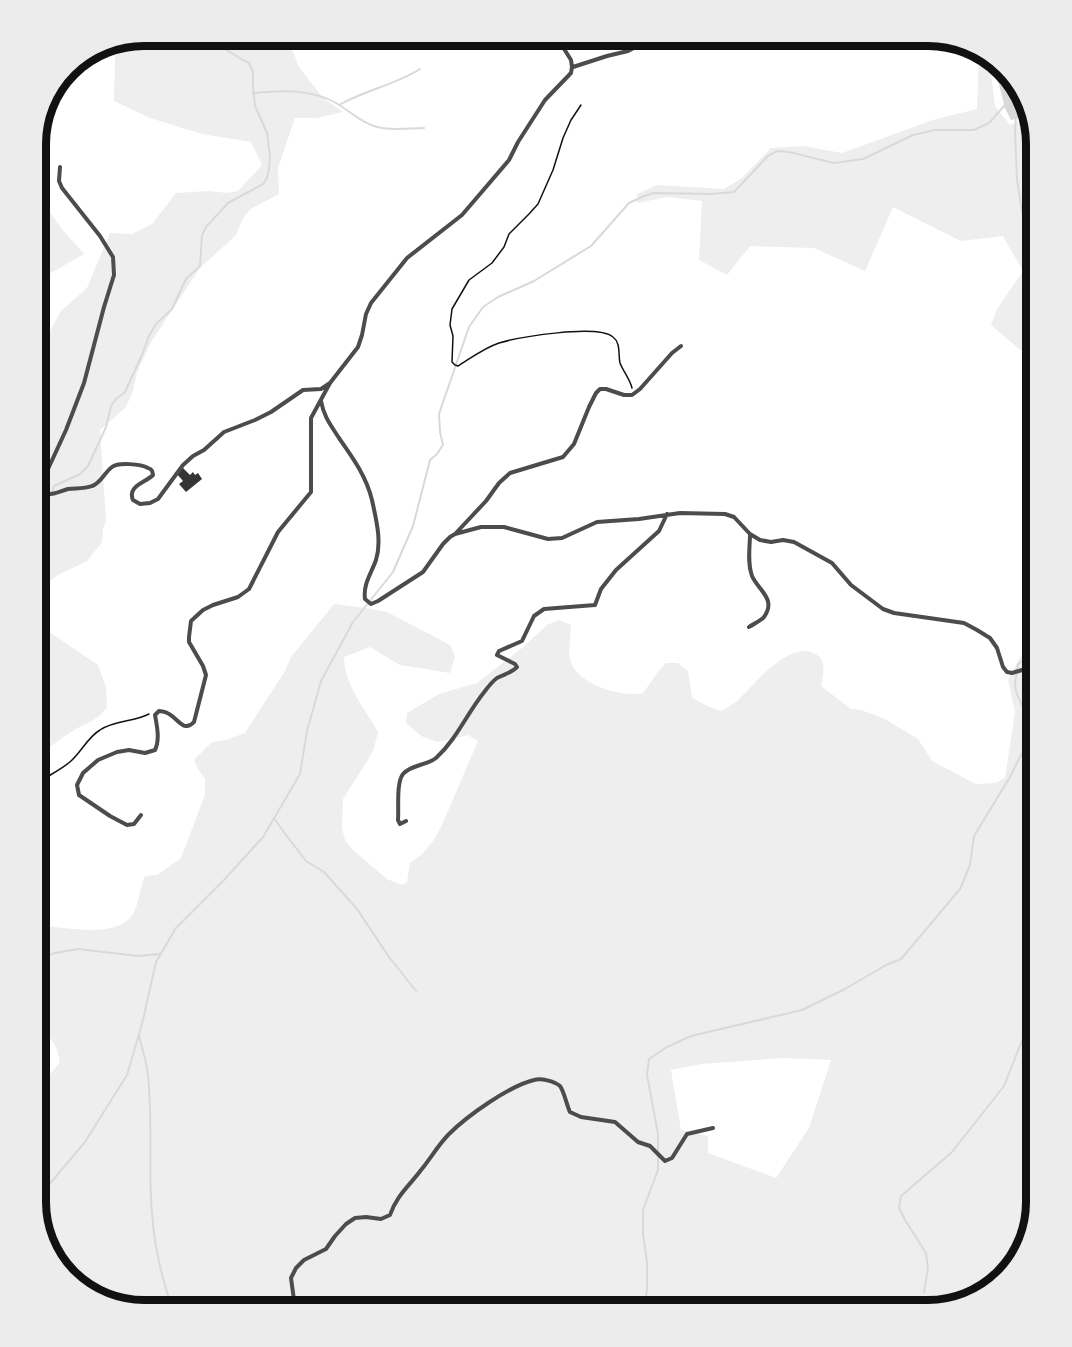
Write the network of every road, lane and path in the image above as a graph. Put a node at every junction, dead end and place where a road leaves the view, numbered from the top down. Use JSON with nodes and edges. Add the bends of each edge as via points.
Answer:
{"nodes":[{"id":1,"x":563,"y":47,"type":"edge"},
{"id":2,"x":636,"y":47,"type":"edge"},
{"id":3,"x":573,"y":67,"type":"junction"},
{"id":4,"x":581,"y":105,"type":"dead end"},
{"id":5,"x":60,"y":167,"type":"dead end"},
{"id":6,"x":681,"y":346,"type":"dead end"},
{"id":7,"x":330,"y":383,"type":"junction"},
{"id":8,"x":632,"y":395,"type":"junction"},
{"id":9,"x":321,"y":400,"type":"junction"},
{"id":10,"x":47,"y":472,"type":"edge"},
{"id":11,"x":47,"y":494,"type":"edge"},
{"id":12,"x":667,"y":514,"type":"junction"},
{"id":13,"x":455,"y":534,"type":"junction"},
{"id":14,"x":750,"y":534,"type":"junction"},
{"id":15,"x":749,"y":627,"type":"dead end"},
{"id":16,"x":1026,"y":667,"type":"edge"},
{"id":17,"x":155,"y":715,"type":"junction"},
{"id":18,"x":46,"y":776,"type":"edge"},
{"id":19,"x":141,"y":815,"type":"dead end"},
{"id":20,"x":406,"y":821,"type":"dead end"},
{"id":21,"x":713,"y":1128,"type":"dead end"},
{"id":22,"x":294,"y":1300,"type":"edge"}],
"edges":[{"from":1,"to":3,"type":"street"},
{"from":2,"to":3,"type":"street"},
{"from":3,"to":7,"type":"street","via":[[545,100],[509,160],[462,215],[407,258],[371,303],[358,346]]},
{"from":4,"to":8,"type":"path","via":[[567,129],[538,204],[509,234],[492,263],[469,280],[452,309],[452,362],[458,366],[483,350],[514,339],[601,332],[611,335],[619,345]]},
{"from":5,"to":10,"type":"street","via":[[62,188],[113,257],[114,275],[84,384]]},
{"from":6,"to":8,"type":"street"},
{"from":7,"to":9,"type":"street"},
{"from":7,"to":11,"type":"street","via":[[321,389],[303,390],[271,412],[224,432],[183,465],[158,499],[140,504],[133,500],[132,491],[153,475],[148,467],[129,464],[111,468],[91,487]]},
{"from":8,"to":13,"type":"street","via":[[600,389],[574,444],[563,457],[510,473]]},
{"from":9,"to":13,"type":"street","via":[[324,414],[359,467],[372,502],[378,546],[364,587],[365,599],[371,604],[378,601],[423,572]]},
{"from":9,"to":17,"type":"street","via":[[311,418],[311,492],[278,532],[249,589],[203,610],[191,621],[189,642],[206,675],[194,722],[188,727],[168,713],[159,711]]},
{"from":12,"to":13,"type":"street","via":[[597,522],[562,538],[548,539],[504,527],[481,527]]},
{"from":12,"to":14,"type":"street","via":[[725,514],[734,517]]},
{"from":12,"to":20,"type":"street","via":[[659,531],[616,570],[594,605],[544,609],[534,616],[522,641],[499,651],[497,655],[517,667],[496,678],[437,757],[414,767],[399,783],[398,820],[400,824]]},
{"from":14,"to":15,"type":"street","via":[[751,573],[769,606],[764,618]]},
{"from":14,"to":16,"type":"street","via":[[760,540],[783,540],[802,546],[832,563],[851,585],[883,609],[964,623],[990,638],[1007,672]]},
{"from":17,"to":18,"type":"path","via":[[149,713],[98,731],[71,761]]},
{"from":17,"to":19,"type":"street","via":[[155,750],[117,752],[98,760],[82,773],[77,785],[79,795],[127,825],[134,824]]},
{"from":21,"to":22,"type":"street","via":[[687,1134],[672,1158],[665,1161],[615,1122],[570,1112],[560,1087],[535,1080],[501,1094],[447,1135],[405,1188],[390,1215],[381,1219],[355,1218],[326,1249],[304,1260],[291,1278]]}]}
